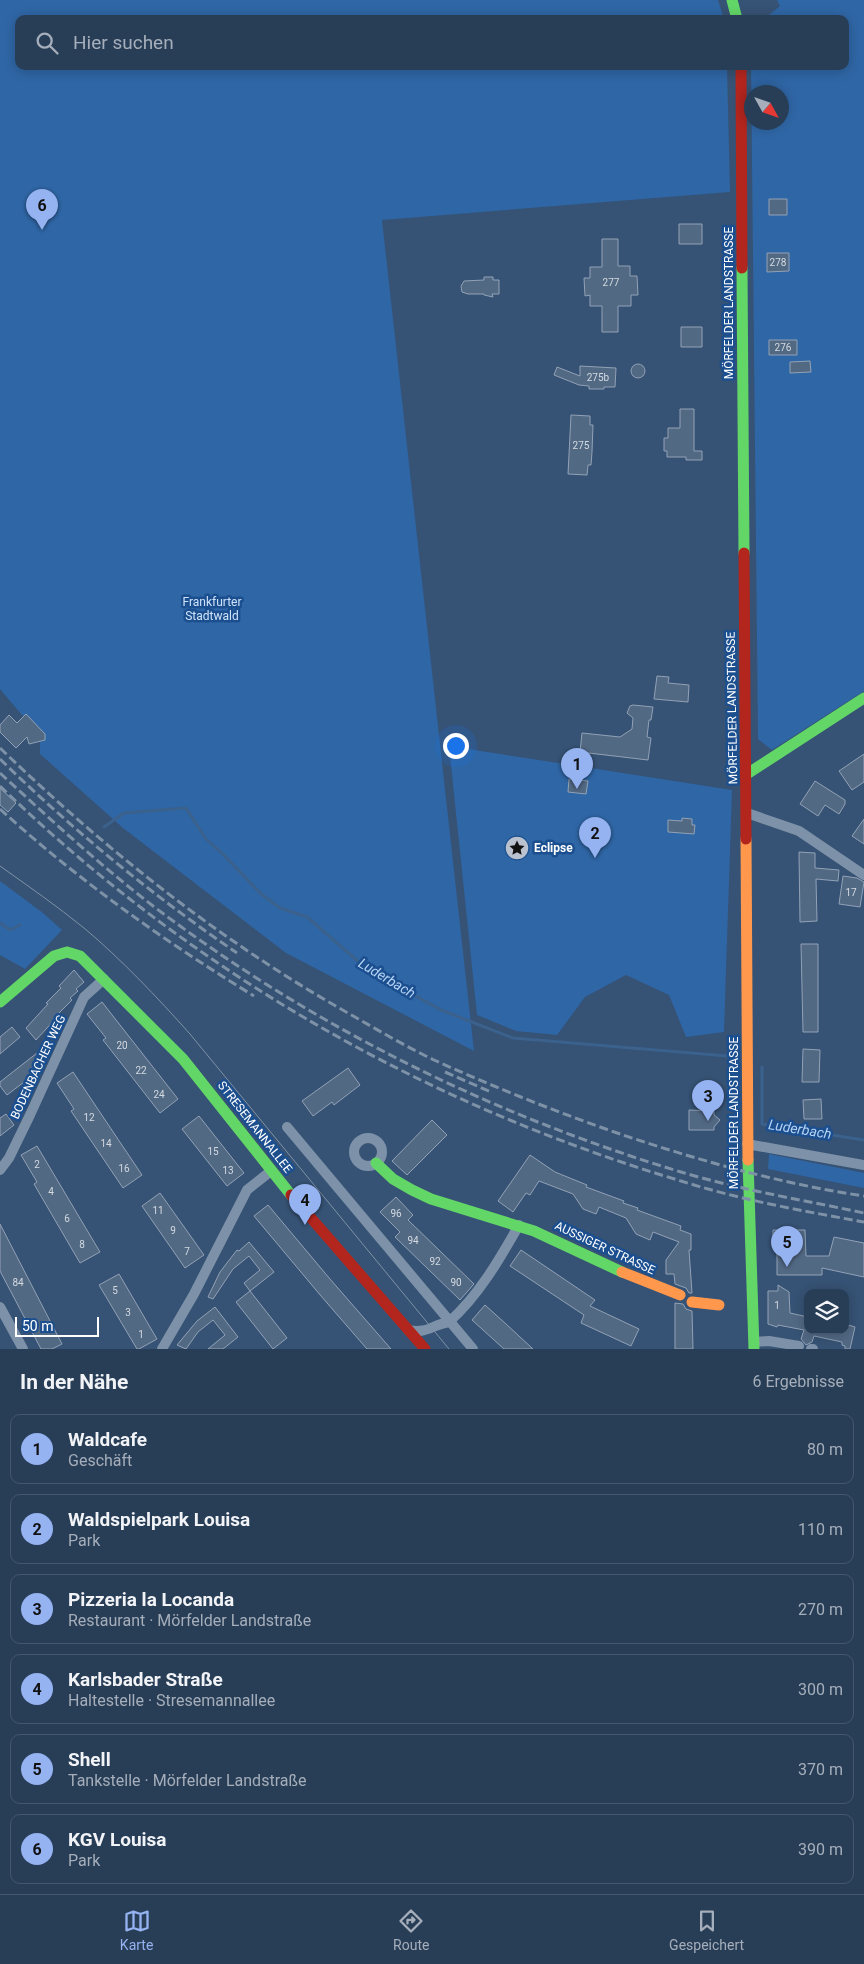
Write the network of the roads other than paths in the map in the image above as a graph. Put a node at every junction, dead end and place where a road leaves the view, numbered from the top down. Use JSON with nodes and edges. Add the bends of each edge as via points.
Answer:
{"nodes":[{"id":1,"x":732,"y":0,"type":"edge"},
{"id":2,"x":736,"y":15,"type":"edge"},
{"id":3,"x":742,"y":70,"type":"edge"},
{"id":4,"x":864,"y":698,"type":"edge"},
{"id":5,"x":747,"y":774,"type":"junction"},
{"id":6,"x":747,"y":813,"type":"junction"},
{"id":7,"x":864,"y":875,"type":"edge"},
{"id":8,"x":104,"y":979,"type":"junction"},
{"id":9,"x":0,"y":1002,"type":"edge"},
{"id":10,"x":287,"y":1127,"type":"dead end"},
{"id":11,"x":746,"y":1144,"type":"junction"},
{"id":12,"x":376,"y":1164,"type":"dead end"},
{"id":13,"x":864,"y":1166,"type":"edge"},
{"id":14,"x":0,"y":1170,"type":"edge"},
{"id":15,"x":270,"y":1171,"type":"junction"},
{"id":16,"x":519,"y":1225,"type":"junction"},
{"id":17,"x":680,"y":1295,"type":"dead end"},
{"id":18,"x":692,"y":1302,"type":"dead end"},
{"id":19,"x":719,"y":1305,"type":"dead end"},
{"id":20,"x":0,"y":1307,"type":"edge"},
{"id":21,"x":453,"y":1319,"type":"junction"},
{"id":22,"x":407,"y":1330,"type":"junction"},
{"id":23,"x":428,"y":1331,"type":"junction"},
{"id":24,"x":754,"y":1345,"type":"edge"},
{"id":25,"x":799,"y":1346,"type":"dead end"},
{"id":26,"x":22,"y":1349,"type":"edge"},
{"id":27,"x":162,"y":1349,"type":"edge"},
{"id":28,"x":426,"y":1349,"type":"edge"},
{"id":29,"x":473,"y":1349,"type":"edge"}],
"edges":[{"from":1,"to":2,"type":"main road"},
{"from":3,"to":5,"type":"main road","name":"MÖRFELDER LANDSTRASSE"},
{"from":4,"to":5,"type":"main road"},
{"from":5,"to":6,"type":"main road","name":"MÖRFELDER LANDSTRASSE"},
{"from":6,"to":7,"type":"street","via":[[799,831]]},
{"from":6,"to":11,"type":"main road","name":"MÖRFELDER LANDSTRASSE"},
{"from":8,"to":9,"type":"main road","name":"STRESEMANNALLEE","via":[[80,956],[62,952]]},
{"from":8,"to":14,"type":"street","name":"BODENBACHER WEG","via":[[84,997],[30,1115]]},
{"from":8,"to":15,"type":"main road","name":"STRESEMANNALLEE","via":[[183,1059]]},
{"from":10,"to":21,"type":"street","name":"STRESEMANNALLEE"},
{"from":11,"to":13,"type":"street"},
{"from":11,"to":24,"type":"main road","name":"MÖRFELDER LANDSTRASSE"},
{"from":12,"to":16,"type":"main road","name":"AUSSIGER STRASSE","via":[[410,1191],[461,1210]]},
{"from":15,"to":22,"type":"main road","name":"STRESEMANNALLEE"},
{"from":15,"to":27,"type":"street","via":[[247,1190]]},
{"from":16,"to":17,"type":"main road","name":"AUSSIGER STRASSE","via":[[630,1277]]},
{"from":16,"to":21,"type":"street","via":[[495,1267]]},
{"from":18,"to":19,"type":"main road"},
{"from":20,"to":26,"type":"street"},
{"from":21,"to":23,"type":"street"},
{"from":21,"to":29,"type":"street","name":"STRESEMANNALLEE"},
{"from":22,"to":23,"type":"street"},
{"from":22,"to":28,"type":"main road","name":"STRESEMANNALLEE"},
{"from":23,"to":28,"type":"street","name":"STRESEMANNALLEE"},
{"from":24,"to":25,"type":"street","via":[[769,1341]]}]}
